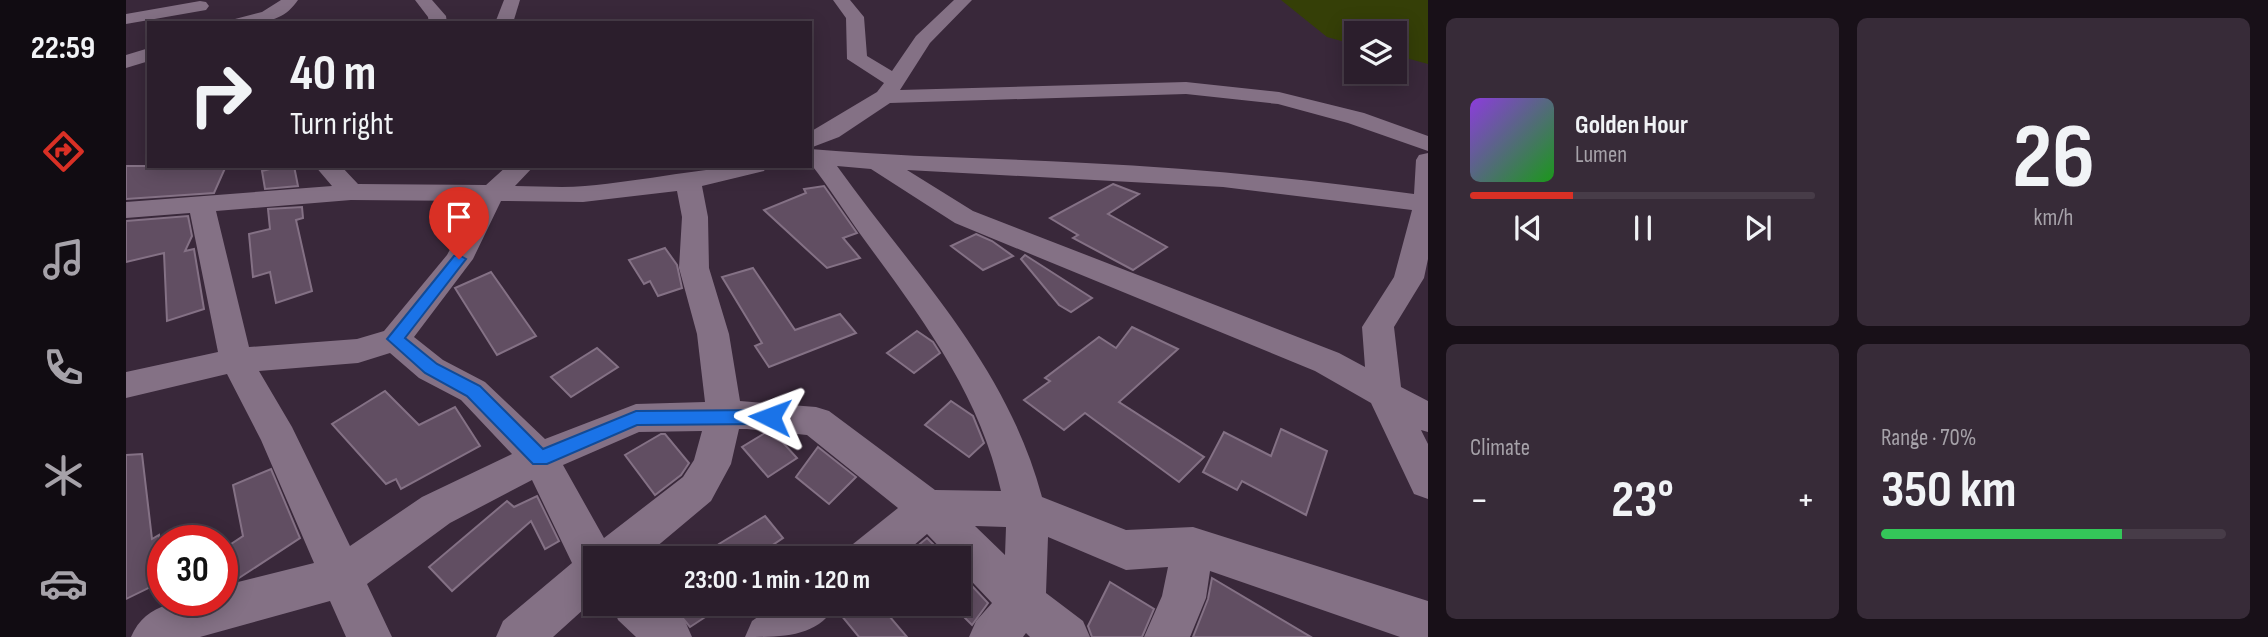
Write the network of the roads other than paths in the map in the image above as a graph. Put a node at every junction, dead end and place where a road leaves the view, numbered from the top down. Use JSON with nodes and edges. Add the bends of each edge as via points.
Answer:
{"nodes":[{"id":1,"x":290,"y":0,"type":"edge"},
{"id":2,"x":423,"y":0,"type":"edge"},
{"id":3,"x":512,"y":0,"type":"edge"},
{"id":4,"x":841,"y":0,"type":"edge"},
{"id":5,"x":964,"y":0,"type":"edge"},
{"id":6,"x":201,"y":10,"type":"edge"},
{"id":7,"x":126,"y":19,"type":"edge"},
{"id":8,"x":249,"y":21,"type":"edge"},
{"id":9,"x":438,"y":21,"type":"edge"},
{"id":10,"x":505,"y":21,"type":"edge"},
{"id":11,"x":147,"y":55,"type":"edge"},
{"id":12,"x":126,"y":62,"type":"edge"},
{"id":13,"x":890,"y":89,"type":"junction"},
{"id":14,"x":1428,"y":144,"type":"edge"},
{"id":15,"x":817,"y":146,"type":"edge"},
{"id":16,"x":1428,"y":160,"type":"edge"},
{"id":17,"x":877,"y":162,"type":"junction"},
{"id":18,"x":329,"y":168,"type":"edge"},
{"id":19,"x":520,"y":168,"type":"edge"},
{"id":20,"x":746,"y":168,"type":"edge"},
{"id":21,"x":688,"y":182,"type":"junction"},
{"id":22,"x":351,"y":192,"type":"junction"},
{"id":23,"x":492,"y":194,"type":"junction"},
{"id":24,"x":1428,"y":204,"type":"edge"},
{"id":25,"x":202,"y":206,"type":"junction"},
{"id":26,"x":126,"y":210,"type":"edge"},
{"id":27,"x":395,"y":339,"type":"junction"},
{"id":28,"x":236,"y":360,"type":"junction"},
{"id":29,"x":126,"y":385,"type":"edge"},
{"id":30,"x":1385,"y":395,"type":"junction"},
{"id":31,"x":724,"y":415,"type":"junction"},
{"id":32,"x":1428,"y":418,"type":"edge"},
{"id":33,"x":540,"y":458,"type":"junction"},
{"id":34,"x":1428,"y":482,"type":"edge"},
{"id":35,"x":928,"y":508,"type":"junction"},
{"id":36,"x":1026,"y":509,"type":"junction"},
{"id":37,"x":586,"y":546,"type":"edge"},
{"id":38,"x":626,"y":546,"type":"edge"},
{"id":39,"x":882,"y":546,"type":"edge"},
{"id":40,"x":1193,"y":546,"type":"junction"},
{"id":41,"x":341,"y":577,"type":"junction"},
{"id":42,"x":583,"y":581,"type":"edge"},
{"id":43,"x":1023,"y":603,"type":"junction"},
{"id":44,"x":647,"y":616,"type":"edge"},
{"id":45,"x":797,"y":616,"type":"edge"},
{"id":46,"x":1428,"y":624,"type":"edge"},
{"id":47,"x":154,"y":637,"type":"edge"},
{"id":48,"x":369,"y":637,"type":"edge"},
{"id":49,"x":519,"y":637,"type":"edge"},
{"id":50,"x":670,"y":637,"type":"edge"},
{"id":51,"x":768,"y":637,"type":"edge"},
{"id":52,"x":992,"y":637,"type":"edge"},
{"id":53,"x":1067,"y":637,"type":"edge"},
{"id":54,"x":1167,"y":637,"type":"edge"}],
"edges":[{"from":1,"to":8,"type":"street","via":[[265,17]]},
{"from":2,"to":9,"type":"street"},
{"from":3,"to":10,"type":"street"},
{"from":4,"to":13,"type":"street","via":[[855,17],[858,58]]},
{"from":5,"to":13,"type":"street","via":[[923,40]]},
{"from":6,"to":7,"type":"street"},
{"from":11,"to":12,"type":"street"},
{"from":13,"to":14,"type":"street","via":[[1186,88],[1279,98],[1356,118]]},
{"from":13,"to":15,"type":"street"},
{"from":15,"to":17,"type":"street"},
{"from":15,"to":36,"type":"street","via":[[838,188],[914,284],[979,383],[1009,443]]},
{"from":16,"to":24,"type":"street"},
{"from":17,"to":24,"type":"street","via":[[1189,176]]},
{"from":17,"to":30,"type":"street","via":[[964,217],[1327,362]]},
{"from":18,"to":22,"type":"street"},
{"from":19,"to":23,"type":"street"},
{"from":20,"to":21,"type":"street"},
{"from":21,"to":23,"type":"street","via":[[583,194]]},
{"from":21,"to":31,"type":"street","via":[[695,217],[694,268],[713,334]]},
{"from":22,"to":23,"type":"street"},
{"from":22,"to":25,"type":"street"},
{"from":23,"to":27,"type":"street","via":[[459,259]]},
{"from":24,"to":30,"type":"street","via":[[1409,278],[1378,327]]},
{"from":25,"to":26,"type":"street"},
{"from":25,"to":28,"type":"street"},
{"from":27,"to":28,"type":"street","via":[[358,351]]},
{"from":27,"to":33,"type":"street","via":[[431,369],[473,391]]},
{"from":28,"to":29,"type":"street"},
{"from":28,"to":41,"type":"street","via":[[279,438]]},
{"from":30,"to":32,"type":"street"},
{"from":30,"to":34,"type":"street"},
{"from":31,"to":33,"type":"street","via":[[636,418]]},
{"from":31,"to":35,"type":"street","via":[[816,421]]},
{"from":31,"to":38,"type":"street","via":[[712,464],[697,489]]},
{"from":33,"to":37,"type":"street"},
{"from":33,"to":41,"type":"street","via":[[436,510]]},
{"from":35,"to":36,"type":"street"},
{"from":35,"to":39,"type":"street"},
{"from":35,"to":43,"type":"street"},
{"from":36,"to":40,"type":"street","via":[[1126,550]]},
{"from":36,"to":43,"type":"street"},
{"from":40,"to":46,"type":"street"},
{"from":40,"to":54,"type":"street","via":[[1184,598]]},
{"from":41,"to":47,"type":"street","via":[[191,617]]},
{"from":41,"to":48,"type":"street"},
{"from":42,"to":49,"type":"street"},
{"from":43,"to":52,"type":"street"},
{"from":43,"to":53,"type":"street"},
{"from":44,"to":50,"type":"street"},
{"from":45,"to":51,"type":"street"}]}
